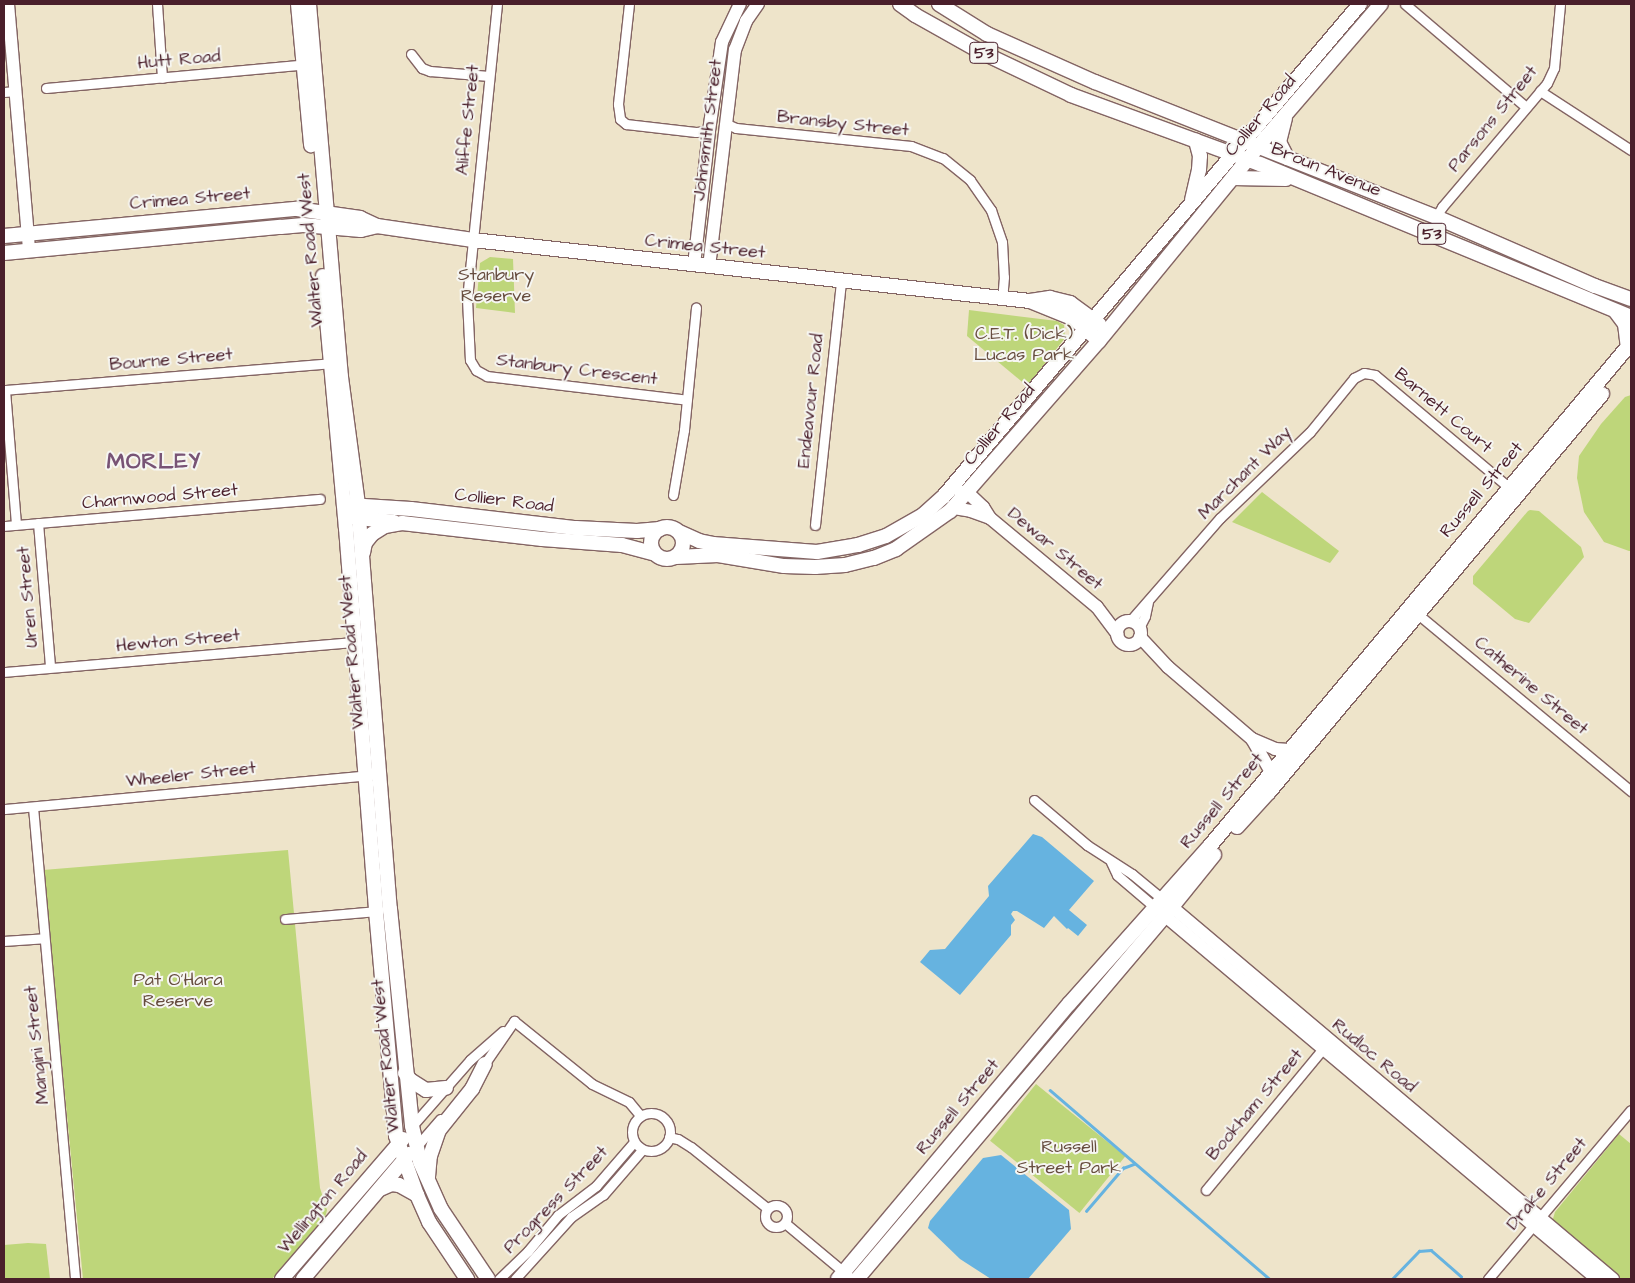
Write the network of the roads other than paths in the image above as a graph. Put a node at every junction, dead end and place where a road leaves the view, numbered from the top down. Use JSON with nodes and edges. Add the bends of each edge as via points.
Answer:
{"nodes":[{"id":1,"x":8,"y":4,"type":"edge"},
{"id":2,"x":157,"y":4,"type":"edge"},
{"id":3,"x":298,"y":4,"type":"edge"},
{"id":4,"x":309,"y":4,"type":"edge"},
{"id":5,"x":497,"y":4,"type":"edge"},
{"id":6,"x":629,"y":4,"type":"edge"},
{"id":7,"x":740,"y":4,"type":"edge"},
{"id":8,"x":758,"y":4,"type":"edge"},
{"id":9,"x":900,"y":4,"type":"edge"},
{"id":10,"x":939,"y":4,"type":"edge"},
{"id":11,"x":1360,"y":4,"type":"edge"},
{"id":12,"x":1381,"y":4,"type":"edge"},
{"id":13,"x":1405,"y":4,"type":"edge"},
{"id":14,"x":1560,"y":4,"type":"edge"},
{"id":15,"x":411,"y":54,"type":"dead end"},
{"id":16,"x":309,"y":64,"type":"junction"},
{"id":17,"x":489,"y":76,"type":"junction"},
{"id":18,"x":162,"y":78,"type":"junction"},
{"id":19,"x":46,"y":88,"type":"dead end"},
{"id":20,"x":1540,"y":90,"type":"junction"},
{"id":21,"x":10,"y":91,"type":"edge"},
{"id":22,"x":1526,"y":107,"type":"junction"},
{"id":23,"x":1286,"y":115,"type":"junction"},
{"id":24,"x":727,"y":124,"type":"junction"},
{"id":25,"x":709,"y":131,"type":"junction"},
{"id":26,"x":1196,"y":141,"type":"junction"},
{"id":27,"x":1244,"y":141,"type":"junction"},
{"id":28,"x":1258,"y":148,"type":"junction"},
{"id":29,"x":1631,"y":150,"type":"edge"},
{"id":30,"x":1233,"y":155,"type":"junction"},
{"id":31,"x":1287,"y":158,"type":"junction"},
{"id":32,"x":1248,"y":160,"type":"junction"},
{"id":33,"x":1234,"y":178,"type":"junction"},
{"id":34,"x":1307,"y":183,"type":"junction"},
{"id":35,"x":1190,"y":206,"type":"junction"},
{"id":36,"x":1436,"y":217,"type":"junction"},
{"id":37,"x":323,"y":220,"type":"junction"},
{"id":38,"x":28,"y":234,"type":"junction"},
{"id":39,"x":4,"y":236,"type":"edge"},
{"id":40,"x":473,"y":240,"type":"junction"},
{"id":41,"x":30,"y":251,"type":"junction"},
{"id":42,"x":4,"y":253,"type":"edge"},
{"id":43,"x":694,"y":265,"type":"junction"},
{"id":44,"x":709,"y":267,"type":"junction"},
{"id":45,"x":841,"y":280,"type":"junction"},
{"id":46,"x":1002,"y":298,"type":"junction"},
{"id":47,"x":1631,"y":299,"type":"edge"},
{"id":48,"x":696,"y":308,"type":"dead end"},
{"id":49,"x":1616,"y":312,"type":"junction"},
{"id":50,"x":1631,"y":317,"type":"edge"},
{"id":51,"x":1088,"y":324,"type":"junction"},
{"id":52,"x":1103,"y":335,"type":"junction"},
{"id":53,"x":1630,"y":349,"type":"edge"},
{"id":54,"x":335,"y":363,"type":"junction"},
{"id":55,"x":1370,"y":373,"type":"joint"},
{"id":56,"x":4,"y":390,"type":"edge"},
{"id":57,"x":687,"y":400,"type":"junction"},
{"id":58,"x":1513,"y":491,"type":"junction"},
{"id":59,"x":968,"y":493,"type":"junction"},
{"id":60,"x":673,"y":495,"type":"dead end"},
{"id":61,"x":944,"y":496,"type":"junction"},
{"id":62,"x":320,"y":499,"type":"dead end"},
{"id":63,"x":954,"y":508,"type":"junction"},
{"id":64,"x":344,"y":510,"type":"junction"},
{"id":65,"x":359,"y":511,"type":"junction"},
{"id":66,"x":990,"y":518,"type":"junction"},
{"id":67,"x":38,"y":523,"type":"junction"},
{"id":68,"x":402,"y":523,"type":"junction"},
{"id":69,"x":16,"y":525,"type":"junction"},
{"id":70,"x":815,"y":525,"type":"dead end"},
{"id":71,"x":4,"y":526,"type":"edge"},
{"id":72,"x":660,"y":529,"type":"junction"},
{"id":73,"x":679,"y":532,"type":"junction"},
{"id":74,"x":655,"y":554,"type":"junction"},
{"id":75,"x":362,"y":556,"type":"junction"},
{"id":76,"x":676,"y":557,"type":"junction"},
{"id":77,"x":1097,"y":607,"type":"junction"},
{"id":78,"x":1414,"y":610,"type":"junction"},
{"id":79,"x":1133,"y":631,"type":"junction"},
{"id":80,"x":355,"y":642,"type":"junction"},
{"id":81,"x":50,"y":668,"type":"junction"},
{"id":82,"x":4,"y":672,"type":"edge"},
{"id":83,"x":1252,"y":739,"type":"junction"},
{"id":84,"x":1287,"y":759,"type":"junction"},
{"id":85,"x":1271,"y":772,"type":"junction"},
{"id":86,"x":381,"y":774,"type":"junction"},
{"id":87,"x":366,"y":775,"type":"junction"},
{"id":88,"x":1631,"y":791,"type":"edge"},
{"id":89,"x":1034,"y":800,"type":"dead end"},
{"id":90,"x":33,"y":807,"type":"junction"},
{"id":91,"x":4,"y":809,"type":"edge"},
{"id":92,"x":1163,"y":907,"type":"junction"},
{"id":93,"x":390,"y":910,"type":"junction"},
{"id":94,"x":376,"y":911,"type":"junction"},
{"id":95,"x":285,"y":919,"type":"dead end"},
{"id":96,"x":43,"y":938,"type":"junction"},
{"id":97,"x":4,"y":940,"type":"edge"},
{"id":98,"x":514,"y":1021,"type":"junction"},
{"id":99,"x":1041,"y":1038,"type":"junction"},
{"id":100,"x":1059,"y":1039,"type":"junction"},
{"id":101,"x":1326,"y":1044,"type":"junction"},
{"id":102,"x":485,"y":1064,"type":"junction"},
{"id":103,"x":405,"y":1072,"type":"junction"},
{"id":104,"x":446,"y":1088,"type":"junction"},
{"id":105,"x":1631,"y":1110,"type":"edge"},
{"id":106,"x":640,"y":1115,"type":"junction"},
{"id":107,"x":412,"y":1126,"type":"junction"},
{"id":108,"x":670,"y":1137,"type":"junction"},
{"id":109,"x":634,"y":1142,"type":"junction"},
{"id":110,"x":399,"y":1144,"type":"junction"},
{"id":111,"x":416,"y":1146,"type":"junction"},
{"id":112,"x":642,"y":1150,"type":"junction"},
{"id":113,"x":405,"y":1159,"type":"junction"},
{"id":114,"x":428,"y":1180,"type":"junction"},
{"id":115,"x":380,"y":1189,"type":"junction"},
{"id":116,"x":1206,"y":1190,"type":"dead end"},
{"id":117,"x":417,"y":1195,"type":"junction"},
{"id":118,"x":767,"y":1208,"type":"junction"},
{"id":119,"x":1536,"y":1221,"type":"junction"},
{"id":120,"x":785,"y":1223,"type":"junction"},
{"id":121,"x":844,"y":1277,"type":"edge"},
{"id":122,"x":75,"y":1279,"type":"edge"},
{"id":123,"x":282,"y":1279,"type":"edge"},
{"id":124,"x":303,"y":1279,"type":"edge"},
{"id":125,"x":467,"y":1279,"type":"edge"},
{"id":126,"x":488,"y":1279,"type":"edge"},
{"id":127,"x":499,"y":1279,"type":"edge"},
{"id":128,"x":515,"y":1279,"type":"edge"},
{"id":129,"x":857,"y":1279,"type":"edge"},
{"id":130,"x":1488,"y":1279,"type":"edge"},
{"id":131,"x":1597,"y":1279,"type":"edge"},
{"id":132,"x":1613,"y":1279,"type":"edge"}],
"edges":[{"from":1,"to":21,"type":"street"},
{"from":2,"to":18,"type":"street"},
{"from":3,"to":16,"type":"main road","name":"Walter Road West"},
{"from":4,"to":16,"type":"main road","name":"Walter Road West"},
{"from":5,"to":17,"type":"street","name":"Aliffe Street"},
{"from":6,"to":25,"type":"street","via":[[618,104],[620,119],[626,124]]},
{"from":7,"to":25,"type":"street","name":"Johnsmith Street","via":[[722,42]]},
{"from":8,"to":24,"type":"street","name":"Johnsmith Street","via":[[746,21],[735,50]]},
{"from":9,"to":26,"type":"main road","name":"Broun Avenue","number":"53","via":[[982,52],[1071,95]]},
{"from":10,"to":27,"type":"main road","name":"Broun Avenue","number":"53","via":[[987,34],[1095,82]]},
{"from":11,"to":27,"type":"main road","name":"Collier Road"},
{"from":12,"to":23,"type":"main road","name":"Collier Road"},
{"from":13,"to":22,"type":"street"},
{"from":14,"to":20,"type":"street","name":"Parsons Street","via":[[1554,68]]},
{"from":15,"to":17,"type":"street","via":[[422,68],[430,71]]},
{"from":16,"to":18,"type":"street","name":"Hutt Road"},
{"from":16,"to":37,"type":"main road","name":"Walter Road West"},
{"from":17,"to":40,"type":"street","name":"Aliffe Street"},
{"from":18,"to":19,"type":"street","name":"Hutt Road"},
{"from":20,"to":22,"type":"street","name":"Parsons Street"},
{"from":20,"to":29,"type":"street"},
{"from":21,"to":38,"type":"street"},
{"from":22,"to":36,"type":"street","name":"Parsons Street"},
{"from":23,"to":28,"type":"main road","name":"Collier Road"},
{"from":23,"to":31,"type":"main road","via":[[1280,142]]},
{"from":24,"to":44,"type":"street","name":"Johnsmith Street"},
{"from":24,"to":46,"type":"street","name":"Bransby Street","via":[[736,128],[911,146],[943,158],[970,180],[991,210],[1002,242]]},
{"from":25,"to":43,"type":"street","name":"Johnsmith Street"},
{"from":26,"to":30,"type":"main road","name":"Broun Avenue","number":"53"},
{"from":26,"to":35,"type":"main road","via":[[1199,170]]},
{"from":27,"to":28,"type":"main road","name":"Broun Avenue","number":"53"},
{"from":27,"to":30,"type":"main road","name":"Collier Road"},
{"from":28,"to":31,"type":"main road","name":"Broun Avenue","number":"53"},
{"from":28,"to":32,"type":"main road","name":"Collier Road"},
{"from":30,"to":32,"type":"main road","name":"Broun Avenue","number":"53"},
{"from":30,"to":35,"type":"main road","name":"Collier Road"},
{"from":31,"to":36,"type":"main road","name":"Broun Avenue","number":"53"},
{"from":32,"to":33,"type":"main road","name":"Collier Road"},
{"from":32,"to":34,"type":"main road","name":"Broun Avenue","number":"53"},
{"from":33,"to":34,"type":"main road","via":[[1273,177]]},
{"from":33,"to":52,"type":"main road","name":"Collier Road"},
{"from":34,"to":49,"type":"main road","name":"Broun Avenue","number":"53"},
{"from":35,"to":51,"type":"main road","name":"Collier Road"},
{"from":36,"to":47,"type":"main road","name":"Broun Avenue","number":"53"},
{"from":37,"to":38,"type":"main road","name":"Crimea Street","via":[[297,209]]},
{"from":37,"to":40,"type":"main road","name":"Crimea Street","via":[[361,230],[377,226]]},
{"from":37,"to":41,"type":"main road","name":"Crimea Street"},
{"from":37,"to":54,"type":"main road","name":"Walter Road West"},
{"from":38,"to":39,"type":"main road","name":"Crimea Street"},
{"from":38,"to":41,"type":"street"},
{"from":40,"to":43,"type":"main road","name":"Crimea Street"},
{"from":40,"to":57,"type":"street","name":"Stanbury Crescent","via":[[466,312],[470,360],[476,370],[487,376]]},
{"from":41,"to":42,"type":"main road","name":"Crimea Street"},
{"from":43,"to":44,"type":"main road","name":"Crimea Street"},
{"from":44,"to":45,"type":"main road","name":"Crimea Street"},
{"from":45,"to":46,"type":"main road","name":"Crimea Street"},
{"from":45,"to":70,"type":"street","name":"Endeavour Road"},
{"from":46,"to":51,"type":"main road","name":"Crimea Street","via":[[1030,301],[1050,298],[1070,303]]},
{"from":48,"to":57,"type":"street"},
{"from":49,"to":50,"type":"main road","name":"Broun Avenue","number":"53"},
{"from":49,"to":53,"type":"main road","via":[[1625,324]]},
{"from":51,"to":52,"type":"main road","name":"Crimea Street"},
{"from":51,"to":61,"type":"main road","name":"Collier Road"},
{"from":52,"to":59,"type":"main road","name":"Collier Road"},
{"from":53,"to":58,"type":"main road","name":"Russell Street"},
{"from":54,"to":56,"type":"street","name":"Bourne Street"},
{"from":54,"to":64,"type":"main road","name":"Walter Road West"},
{"from":54,"to":65,"type":"main road","name":"Walter Road West"},
{"from":55,"to":58,"type":"street","name":"Barnett Court"},
{"from":55,"to":79,"type":"street","name":"Marchant Way","via":[[1354,378],[1310,432],[1220,518],[1148,602]]},
{"from":56,"to":69,"type":"street"},
{"from":57,"to":60,"type":"street"},
{"from":58,"to":78,"type":"main road","name":"Russell Street"},
{"from":59,"to":61,"type":"street","via":[[960,491]]},
{"from":59,"to":63,"type":"main road","name":"Collier Road"},
{"from":59,"to":66,"type":"street","name":"Dewar Street"},
{"from":61,"to":73,"type":"main road","name":"Collier Road","via":[[923,514],[886,536],[833,551],[736,547],[698,541]]},
{"from":62,"to":67,"type":"street","name":"Charnwood Street"},
{"from":63,"to":66,"type":"street","name":"Dewar Street"},
{"from":63,"to":76,"type":"main road","name":"Collier Road","via":[[896,549],[846,565],[784,566],[718,555]]},
{"from":64,"to":65,"type":"main road","name":"Collier Road"},
{"from":64,"to":80,"type":"main road","name":"Walter Road West"},
{"from":65,"to":68,"type":"main road","name":"Collier Road"},
{"from":65,"to":72,"type":"main road","name":"Collier Road","via":[[576,528]]},
{"from":65,"to":75,"type":"main road","name":"Walter Road West"},
{"from":66,"to":77,"type":"street","name":"Dewar Street"},
{"from":67,"to":69,"type":"street","name":"Charnwood Street"},
{"from":67,"to":81,"type":"street","name":"Uren Street"},
{"from":68,"to":74,"type":"main road","name":"Collier Road","via":[[622,545]]},
{"from":68,"to":75,"type":"main road","name":"Collier Road","via":[[385,526],[372,534],[365,543]]},
{"from":69,"to":71,"type":"street","name":"Charnwood Street"},
{"from":72,"to":73,"type":"main road","via":[[669,527]]},
{"from":72,"to":74,"type":"main road","via":[[651,540]]},
{"from":73,"to":76,"type":"main road","via":[[684,545]]},
{"from":74,"to":76,"type":"main road","via":[[667,560]]},
{"from":75,"to":86,"type":"main road","name":"Walter Road West"},
{"from":77,"to":79,"type":"street","name":"Dewar Street"},
{"from":77,"to":79,"type":"street","name":"Dewar Street","via":[[1121,642]]},
{"from":78,"to":84,"type":"main road","name":"Russell Street"},
{"from":78,"to":88,"type":"street","name":"Catherine Street"},
{"from":79,"to":83,"type":"street","name":"Dewar Street","via":[[1168,667]]},
{"from":80,"to":81,"type":"street","name":"Hewton Street"},
{"from":80,"to":87,"type":"main road","name":"Walter Road West"},
{"from":81,"to":82,"type":"street","name":"Hewton Street"},
{"from":83,"to":84,"type":"street","name":"Dewar Street","via":[[1275,749]]},
{"from":83,"to":85,"type":"street","name":"Dewar Street"},
{"from":84,"to":85,"type":"main road","name":"Russell Street"},
{"from":84,"to":92,"type":"main road","name":"Russell Street"},
{"from":85,"to":92,"type":"main road","name":"Russell Street"},
{"from":86,"to":87,"type":"street","name":"Wheeler Street"},
{"from":86,"to":93,"type":"main road","name":"Walter Road West"},
{"from":87,"to":90,"type":"street","name":"Wheeler Street"},
{"from":87,"to":94,"type":"main road","name":"Walter Road West"},
{"from":89,"to":92,"type":"street","name":"Rudloc Road","via":[[1111,862],[1118,874]]},
{"from":90,"to":91,"type":"street","name":"Wheeler Street"},
{"from":90,"to":96,"type":"street","name":"Mangini Street"},
{"from":92,"to":99,"type":"main road","name":"Russell Street"},
{"from":92,"to":100,"type":"main road","name":"Russell Street"},
{"from":92,"to":101,"type":"street","name":"Rudloc Road"},
{"from":93,"to":94,"type":"street"},
{"from":93,"to":103,"type":"main road","name":"Walter Road West"},
{"from":94,"to":95,"type":"street"},
{"from":94,"to":110,"type":"main road","name":"Walter Road West"},
{"from":96,"to":97,"type":"street"},
{"from":96,"to":122,"type":"street","name":"Mangini Street"},
{"from":98,"to":102,"type":"street"},
{"from":98,"to":104,"type":"street","via":[[470,1060]]},
{"from":98,"to":106,"type":"street","via":[[592,1084],[629,1102]]},
{"from":99,"to":100,"type":"main road"},
{"from":99,"to":121,"type":"main road","name":"Russell Street"},
{"from":100,"to":129,"type":"main road","name":"Russell Street"},
{"from":101,"to":116,"type":"street","name":"Bookham Street"},
{"from":101,"to":119,"type":"street","name":"Rudloc Road"},
{"from":102,"to":111,"type":"street"},
{"from":102,"to":114,"type":"main road","via":[[472,1089],[439,1130],[430,1156]]},
{"from":103,"to":104,"type":"main road","via":[[410,1080],[426,1090]]},
{"from":103,"to":107,"type":"main road","name":"Walter Road West"},
{"from":104,"to":107,"type":"street"},
{"from":105,"to":119,"type":"street","name":"Drake Street"},
{"from":106,"to":108,"type":"street","via":[[655,1113],[664,1118]]},
{"from":106,"to":109,"type":"street","via":[[631,1130]]},
{"from":107,"to":110,"type":"main road","name":"Wellington Road"},
{"from":107,"to":111,"type":"main road","name":"Walter Road West"},
{"from":108,"to":112,"type":"street","via":[[661,1149]]},
{"from":108,"to":118,"type":"street","via":[[691,1147]]},
{"from":109,"to":112,"type":"street"},
{"from":109,"to":127,"type":"street","name":"Progress Street","via":[[596,1186],[558,1215]]},
{"from":110,"to":113,"type":"main road","name":"Walter Road West"},
{"from":110,"to":123,"type":"main road","name":"Wellington Road"},
{"from":111,"to":113,"type":"main road","name":"Wellington Road"},
{"from":111,"to":114,"type":"main road","name":"Walter Road West"},
{"from":112,"to":128,"type":"street","name":"Progress Street","via":[[603,1195],[571,1216]]},
{"from":113,"to":115,"type":"main road","name":"Wellington Road"},
{"from":113,"to":117,"type":"main road","name":"Walter Road West"},
{"from":114,"to":126,"type":"main road","name":"Walter Road West","via":[[450,1224]]},
{"from":115,"to":117,"type":"main road","via":[[399,1185]]},
{"from":115,"to":124,"type":"main road","name":"Wellington Road"},
{"from":117,"to":125,"type":"main road","name":"Walter Road West","via":[[429,1222]]},
{"from":118,"to":120,"type":"street","via":[[765,1218],[768,1224],[777,1227]]},
{"from":118,"to":120,"type":"street","via":[[776,1204],[785,1208],[788,1214]]},
{"from":119,"to":130,"type":"street","name":"Drake Street"},
{"from":119,"to":131,"type":"street","name":"Rudloc Road"},
{"from":119,"to":132,"type":"street","name":"Rudloc Road"},
{"from":120,"to":121,"type":"street"}]}
